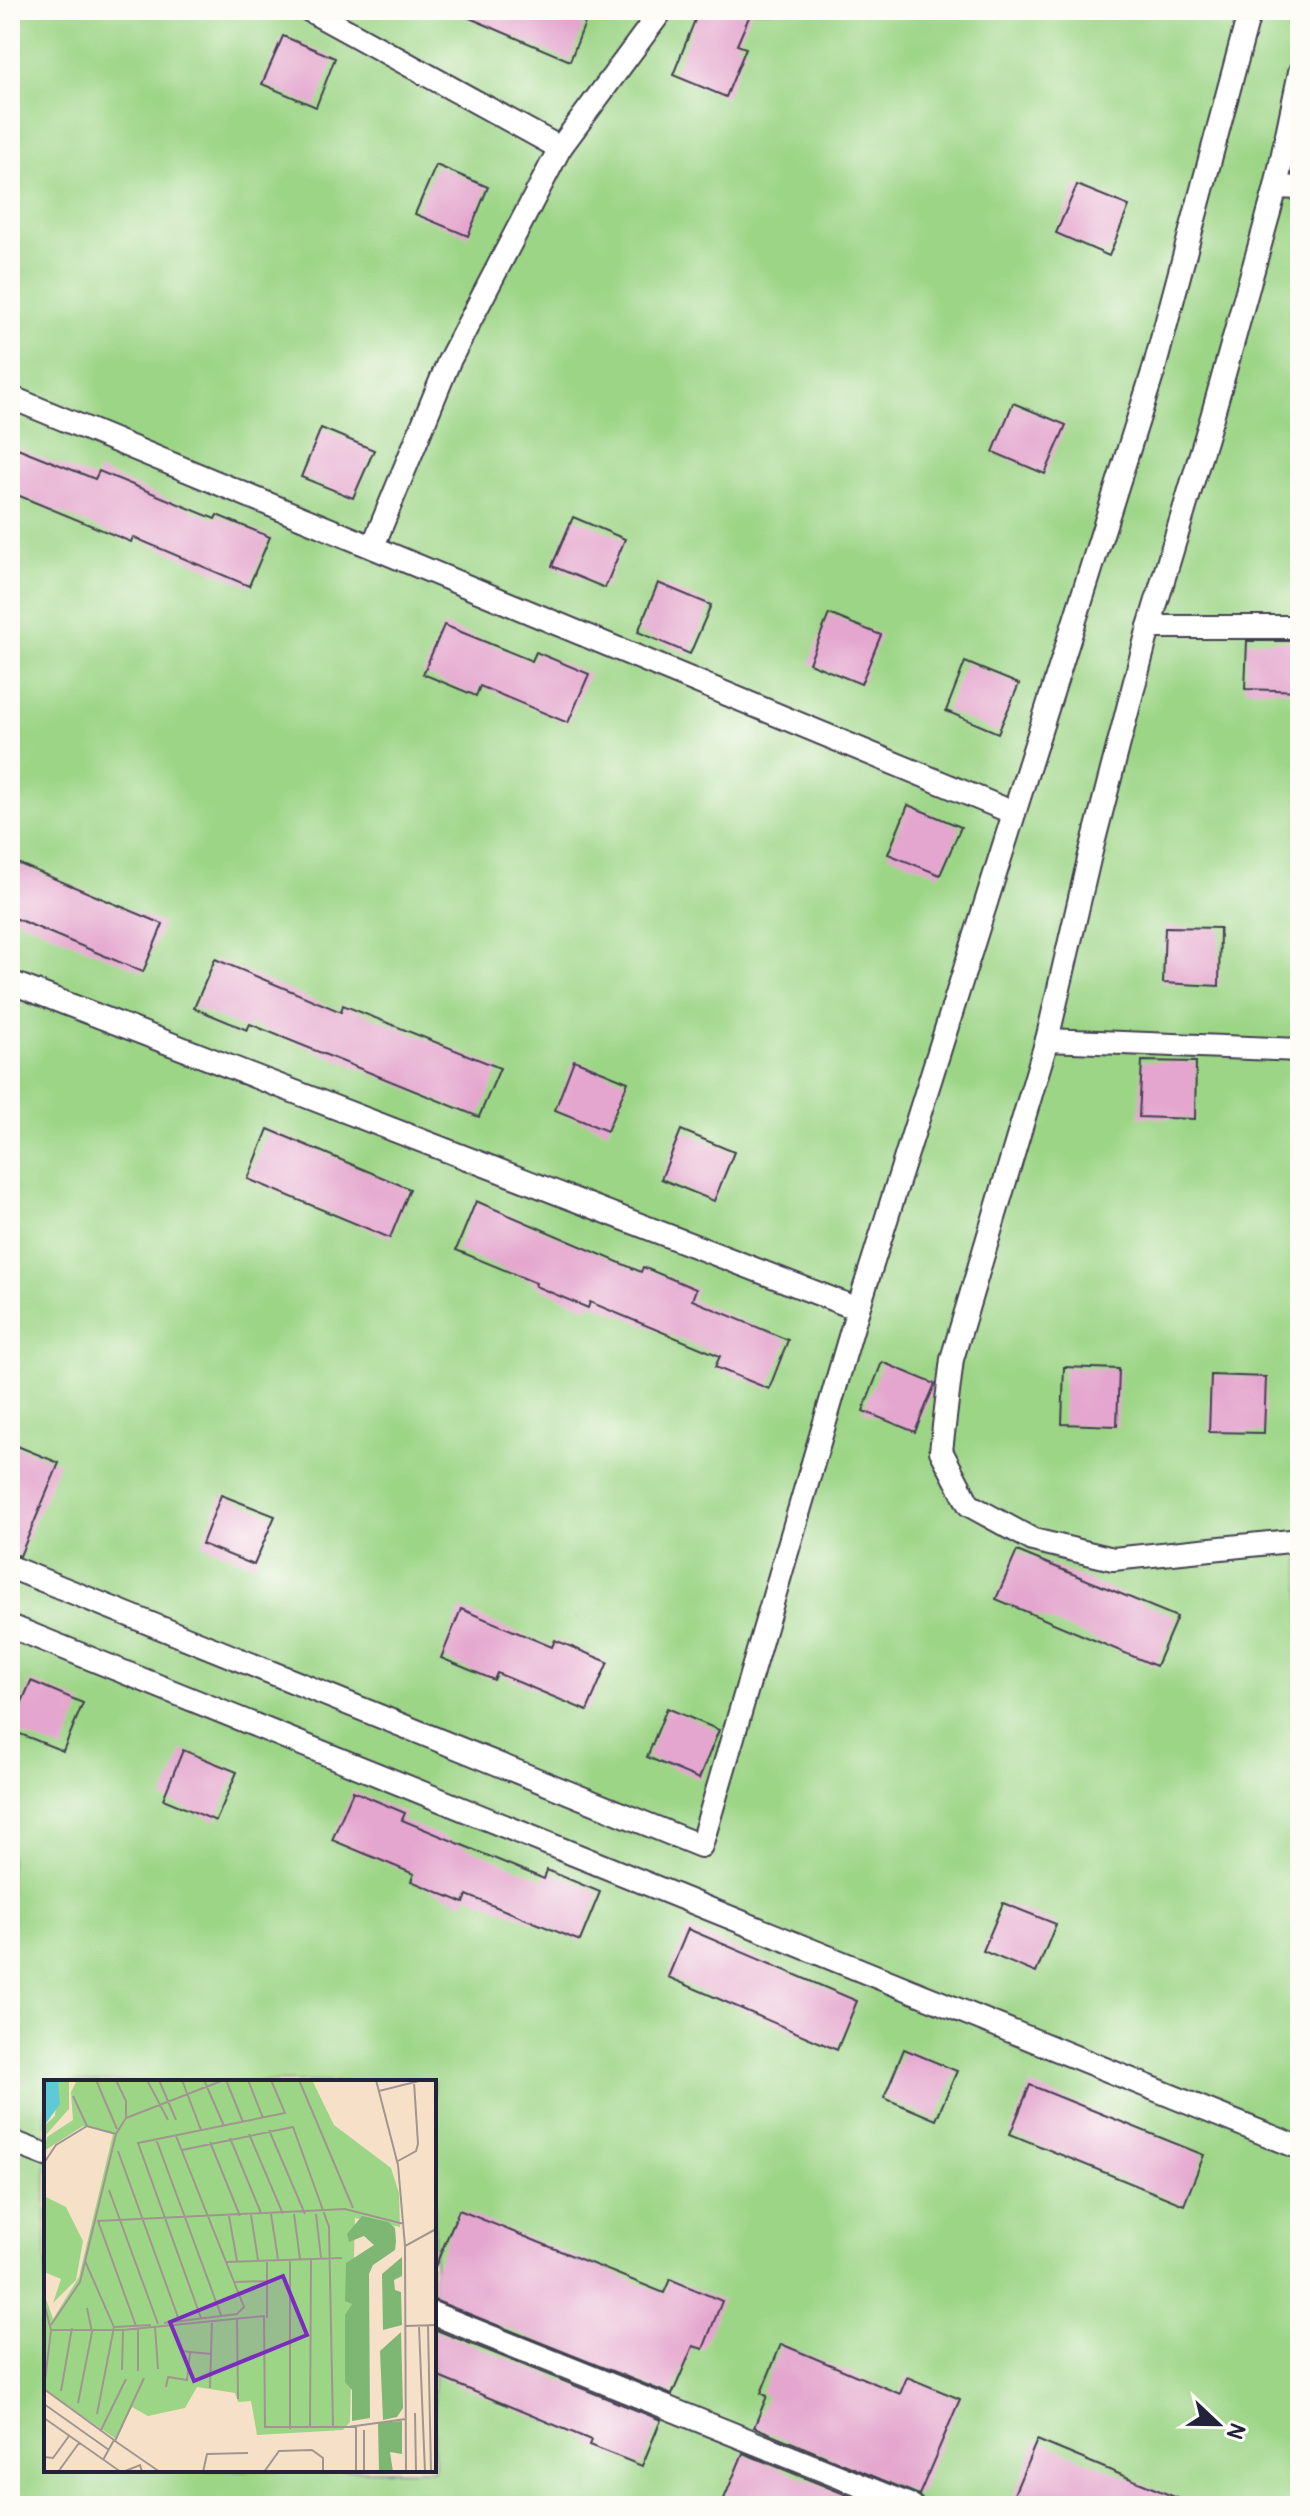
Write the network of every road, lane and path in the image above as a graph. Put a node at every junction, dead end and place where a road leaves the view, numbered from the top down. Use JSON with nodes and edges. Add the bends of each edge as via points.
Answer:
{"nodes":[{"id":1,"x":309,"y":10,"type":"edge"},
{"id":2,"x":662,"y":10,"type":"edge"},
{"id":3,"x":1250,"y":10,"type":"edge"},
{"id":4,"x":1300,"y":72,"type":"edge"},
{"id":5,"x":560,"y":148,"type":"junction"},
{"id":6,"x":1276,"y":187,"type":"junction"},
{"id":7,"x":1300,"y":188,"type":"edge"},
{"id":8,"x":10,"y":397,"type":"edge"},
{"id":9,"x":373,"y":546,"type":"junction"},
{"id":10,"x":1149,"y":627,"type":"junction"},
{"id":11,"x":1300,"y":627,"type":"edge"},
{"id":12,"x":1014,"y":813,"type":"junction"},
{"id":13,"x":10,"y":982,"type":"edge"},
{"id":14,"x":1047,"y":1040,"type":"junction"},
{"id":15,"x":1300,"y":1050,"type":"edge"},
{"id":16,"x":858,"y":1309,"type":"junction"},
{"id":17,"x":1300,"y":1540,"type":"edge"},
{"id":18,"x":10,"y":1567,"type":"edge"},
{"id":19,"x":10,"y":1626,"type":"edge"},
{"id":20,"x":10,"y":2141,"type":"edge"},
{"id":21,"x":1300,"y":2148,"type":"edge"},
{"id":22,"x":44,"y":2154,"type":"edge"},
{"id":23,"x":436,"y":2315,"type":"edge"},
{"id":24,"x":912,"y":2506,"type":"edge"}],
"edges":[{"from":1,"to":5,"type":"lane"},
{"from":2,"to":5,"type":"lane"},
{"from":3,"to":12,"type":"lane","via":[[1154,369]]},
{"from":4,"to":6,"type":"lane"},
{"from":5,"to":9,"type":"lane","via":[[449,361]]},
{"from":6,"to":7,"type":"lane"},
{"from":6,"to":10,"type":"lane"},
{"from":8,"to":9,"type":"lane"},
{"from":9,"to":12,"type":"lane"},
{"from":10,"to":11,"type":"lane"},
{"from":10,"to":14,"type":"lane"},
{"from":12,"to":16,"type":"lane"},
{"from":13,"to":16,"type":"lane"},
{"from":14,"to":15,"type":"lane"},
{"from":14,"to":17,"type":"lane","via":[[952,1359],[941,1451],[969,1505],[1033,1540],[1113,1559]]},
{"from":16,"to":18,"type":"lane","via":[[701,1846]]},
{"from":19,"to":21,"type":"lane"},
{"from":20,"to":22,"type":"lane"},
{"from":23,"to":24,"type":"lane"}]}
